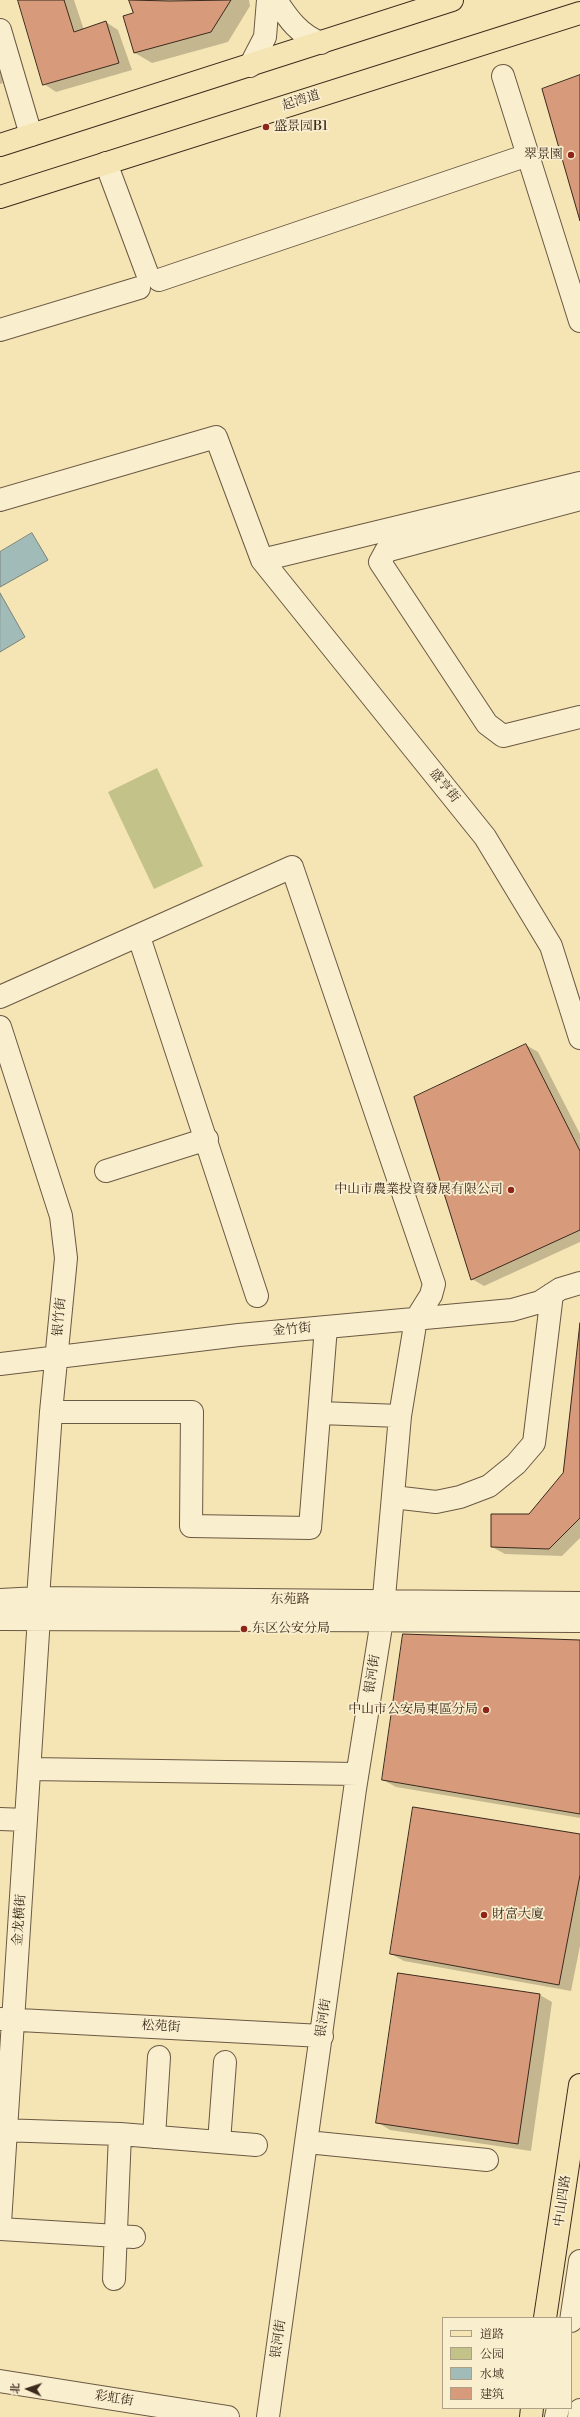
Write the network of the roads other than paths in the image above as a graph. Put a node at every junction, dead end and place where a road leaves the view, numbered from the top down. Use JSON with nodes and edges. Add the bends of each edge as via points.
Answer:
{"nodes":[{"id":1,"x":268,"y":0,"type":"edge"},
{"id":2,"x":276,"y":0,"type":"edge"},
{"id":3,"x":452,"y":0,"type":"edge"},
{"id":4,"x":580,"y":13,"type":"edge"},
{"id":5,"x":0,"y":30,"type":"edge"},
{"id":6,"x":321,"y":43,"type":"junction"},
{"id":7,"x":250,"y":66,"type":"junction"},
{"id":8,"x":503,"y":76,"type":"dead end"},
{"id":9,"x":31,"y":135,"type":"junction"},
{"id":10,"x":0,"y":145,"type":"edge"},
{"id":11,"x":528,"y":155,"type":"junction"},
{"id":12,"x":106,"y":163,"type":"junction"},
{"id":13,"x":0,"y":197,"type":"edge"},
{"id":14,"x":149,"y":280,"type":"junction"},
{"id":15,"x":580,"y":321,"type":"edge"},
{"id":16,"x":0,"y":330,"type":"edge"},
{"id":17,"x":580,"y":482,"type":"edge"},
{"id":18,"x":580,"y":499,"type":"edge"},
{"id":19,"x":0,"y":500,"type":"edge"},
{"id":20,"x":262,"y":560,"type":"junction"},
{"id":21,"x":580,"y":717,"type":"edge"},
{"id":22,"x":139,"y":937,"type":"junction"},
{"id":23,"x":0,"y":997,"type":"edge"},
{"id":24,"x":0,"y":1027,"type":"edge"},
{"id":25,"x":580,"y":1038,"type":"edge"},
{"id":26,"x":206,"y":1140,"type":"junction"},
{"id":27,"x":106,"y":1171,"type":"dead end"},
{"id":28,"x":580,"y":1283,"type":"edge"},
{"id":29,"x":552,"y":1294,"type":"junction"},
{"id":30,"x":257,"y":1296,"type":"dead end"},
{"id":31,"x":416,"y":1319,"type":"junction"},
{"id":32,"x":326,"y":1327,"type":"junction"},
{"id":33,"x":56,"y":1357,"type":"junction"},
{"id":34,"x":0,"y":1364,"type":"edge"},
{"id":35,"x":51,"y":1412,"type":"junction"},
{"id":36,"x":320,"y":1413,"type":"junction"},
{"id":37,"x":400,"y":1416,"type":"junction"},
{"id":38,"x":393,"y":1497,"type":"junction"},
{"id":39,"x":0,"y":1600,"type":"edge"},
{"id":40,"x":580,"y":1603,"type":"edge"},
{"id":41,"x":39,"y":1608,"type":"junction"},
{"id":42,"x":383,"y":1610,"type":"junction"},
{"id":43,"x":0,"y":1619,"type":"edge"},
{"id":44,"x":580,"y":1621,"type":"edge"},
{"id":45,"x":30,"y":1769,"type":"junction"},
{"id":46,"x":357,"y":1774,"type":"junction"},
{"id":47,"x":0,"y":1819,"type":"edge"},
{"id":48,"x":26,"y":1820,"type":"junction"},
{"id":49,"x":7,"y":2019,"type":"edge"},
{"id":50,"x":322,"y":2036,"type":"junction"},
{"id":51,"x":159,"y":2057,"type":"dead end"},
{"id":52,"x":225,"y":2062,"type":"dead end"},
{"id":53,"x":580,"y":2084,"type":"edge"},
{"id":54,"x":3,"y":2130,"type":"edge"},
{"id":55,"x":120,"y":2134,"type":"junction"},
{"id":56,"x":154,"y":2137,"type":"junction"},
{"id":57,"x":220,"y":2142,"type":"junction"},
{"id":58,"x":307,"y":2142,"type":"junction"},
{"id":59,"x":256,"y":2145,"type":"dead end"},
{"id":60,"x":487,"y":2160,"type":"dead end"},
{"id":61,"x":0,"y":2223,"type":"edge"},
{"id":62,"x":0,"y":2229,"type":"edge"},
{"id":63,"x":125,"y":2237,"type":"junction"},
{"id":64,"x":580,"y":2261,"type":"edge"},
{"id":65,"x":114,"y":2279,"type":"dead end"},
{"id":66,"x":545,"y":2317,"type":"edge"},
{"id":67,"x":572,"y":2317,"type":"edge"},
{"id":68,"x":0,"y":2381,"type":"edge"},
{"id":69,"x":580,"y":2410,"type":"edge"},
{"id":70,"x":228,"y":2417,"type":"edge"},
{"id":71,"x":268,"y":2417,"type":"edge"},
{"id":72,"x":579,"y":2417,"type":"edge"}],
"edges":[{"from":1,"to":7,"type":"street","via":[[265,37]]},
{"from":2,"to":6,"type":"street","via":[[302,33]]},
{"from":3,"to":6,"type":"main road"},
{"from":4,"to":12,"type":"main road","name":"起湾道"},
{"from":5,"to":9,"type":"street"},
{"from":6,"to":7,"type":"main road"},
{"from":7,"to":9,"type":"main road"},
{"from":8,"to":11,"type":"street"},
{"from":9,"to":10,"type":"main road"},
{"from":11,"to":14,"type":"street"},
{"from":11,"to":15,"type":"street"},
{"from":12,"to":13,"type":"main road","name":"起湾道"},
{"from":12,"to":14,"type":"street"},
{"from":14,"to":16,"type":"street"},
{"from":17,"to":20,"type":"street"},
{"from":18,"to":21,"type":"street","via":[[386,551],[380,562],[486,724],[503,736]]},
{"from":19,"to":20,"type":"street","name":"盛亨街","via":[[216,437]]},
{"from":20,"to":25,"type":"street","name":"盛亨街","via":[[485,837],[551,946]]},
{"from":22,"to":23,"type":"street"},
{"from":22,"to":26,"type":"street"},
{"from":22,"to":31,"type":"street","via":[[292,867],[434,1284],[431,1295]]},
{"from":24,"to":33,"type":"street","name":"银竹街","via":[[61,1216],[66,1258]]},
{"from":26,"to":27,"type":"street"},
{"from":26,"to":30,"type":"street"},
{"from":28,"to":29,"type":"street","name":"金竹街"},
{"from":29,"to":31,"type":"street","name":"金竹街","via":[[540,1302],[512,1310]]},
{"from":29,"to":38,"type":"street","via":[[534,1442],[516,1464],[489,1486],[460,1497],[436,1502]]},
{"from":31,"to":32,"type":"street","name":"金竹街"},
{"from":31,"to":37,"type":"street","name":"银河街"},
{"from":32,"to":33,"type":"street","name":"金竹街"},
{"from":32,"to":36,"type":"street"},
{"from":33,"to":34,"type":"street","name":"金竹街"},
{"from":33,"to":35,"type":"street","name":"银竹街"},
{"from":35,"to":36,"type":"street","via":[[192,1412],[192,1526],[310,1528]]},
{"from":35,"to":41,"type":"street","name":"银竹街"},
{"from":36,"to":37,"type":"street"},
{"from":37,"to":38,"type":"street","name":"银河街"},
{"from":38,"to":42,"type":"street","name":"银河街"},
{"from":39,"to":41,"type":"street","name":"东苑路"},
{"from":40,"to":42,"type":"street","name":"东苑路"},
{"from":41,"to":42,"type":"street","name":"东苑路"},
{"from":41,"to":43,"type":"street","name":"东苑路"},
{"from":41,"to":45,"type":"street","name":"金龙横街"},
{"from":42,"to":44,"type":"street","name":"东苑路"},
{"from":42,"to":46,"type":"street","name":"银河街"},
{"from":45,"to":46,"type":"street"},
{"from":45,"to":48,"type":"street","name":"金龙横街"},
{"from":46,"to":50,"type":"street","name":"银河街"},
{"from":47,"to":48,"type":"street"},
{"from":48,"to":49,"type":"street","name":"金龙横街"},
{"from":49,"to":50,"type":"street","name":"松苑街"},
{"from":49,"to":54,"type":"street","name":"金龙横街"},
{"from":50,"to":58,"type":"street","name":"银河街"},
{"from":51,"to":56,"type":"street"},
{"from":52,"to":57,"type":"street"},
{"from":53,"to":66,"type":"main road","name":"中山四路"},
{"from":54,"to":55,"type":"street"},
{"from":54,"to":61,"type":"street","name":"金龙横街"},
{"from":55,"to":56,"type":"street"},
{"from":55,"to":63,"type":"street"},
{"from":56,"to":57,"type":"street"},
{"from":57,"to":59,"type":"street"},
{"from":58,"to":60,"type":"street"},
{"from":58,"to":71,"type":"street","name":"银河街"},
{"from":62,"to":63,"type":"street"},
{"from":63,"to":65,"type":"street"},
{"from":64,"to":67,"type":"street"},
{"from":68,"to":70,"type":"street","name":"彩虹街"},
{"from":69,"to":72,"type":"street"}]}
